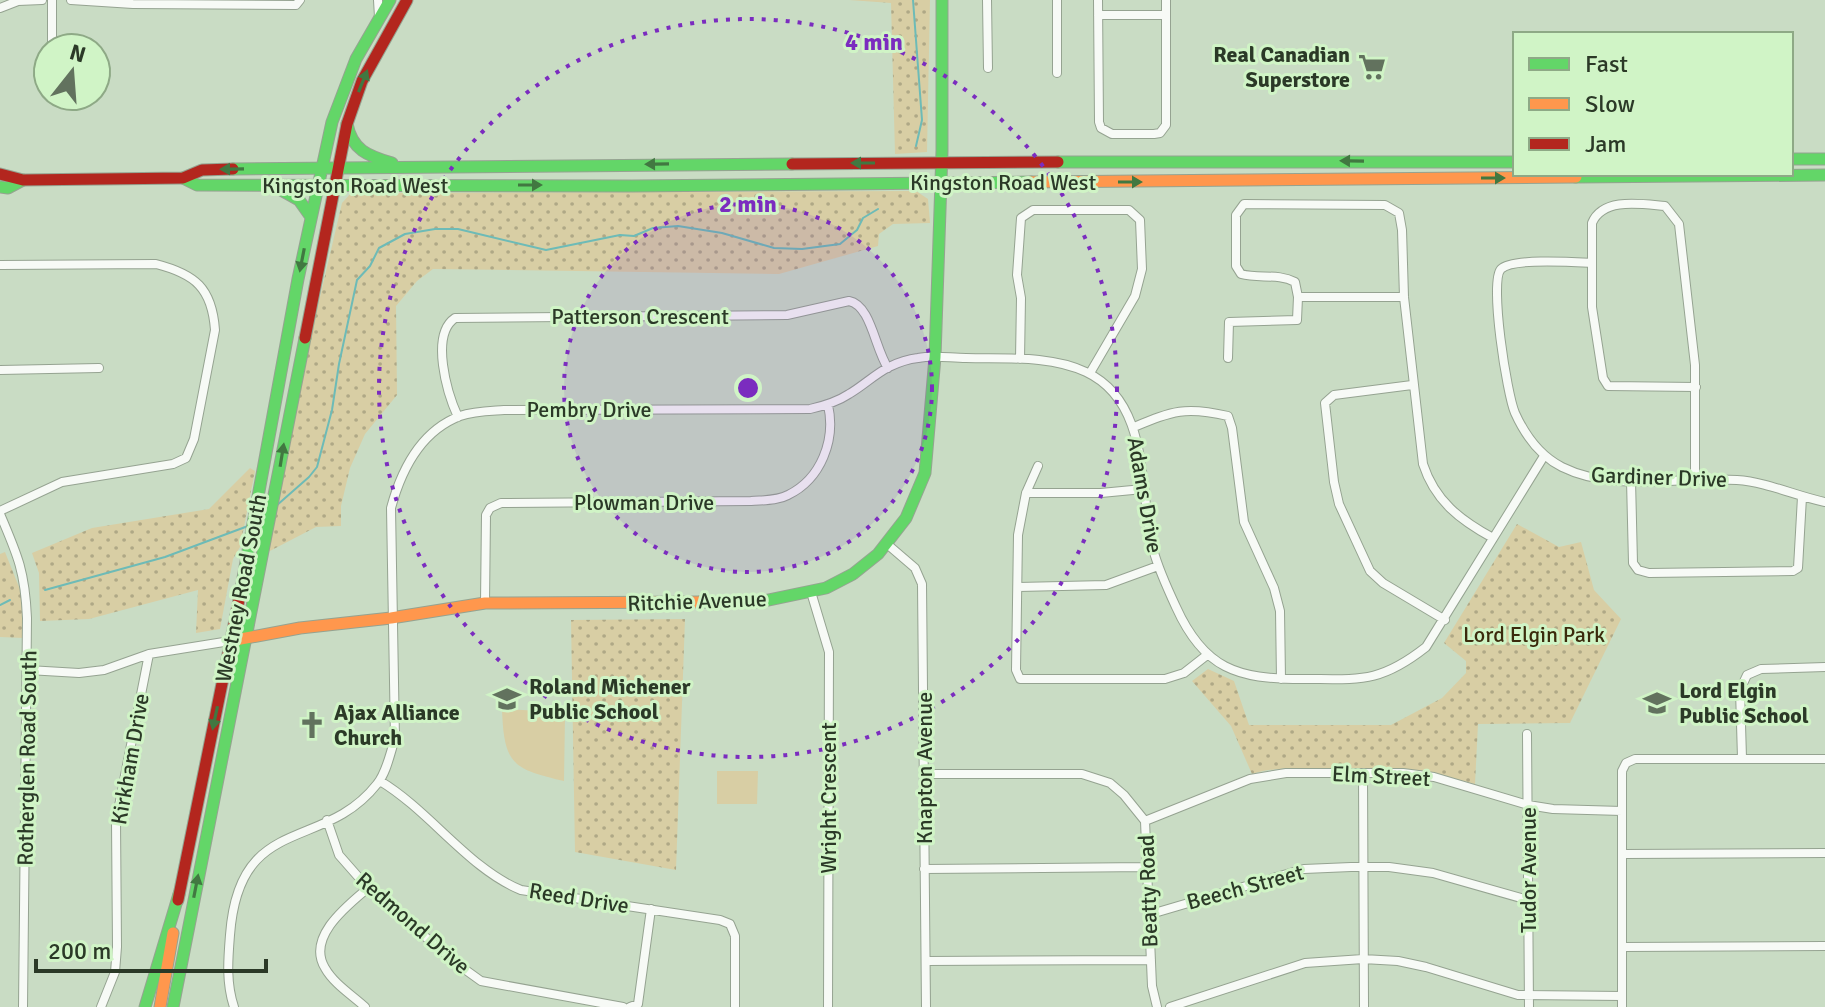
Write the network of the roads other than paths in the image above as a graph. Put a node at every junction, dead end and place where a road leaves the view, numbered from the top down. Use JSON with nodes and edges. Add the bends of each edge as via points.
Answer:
{"nodes":[{"id":1,"x":42,"y":0,"type":"edge"},
{"id":2,"x":52,"y":0,"type":"edge"},
{"id":3,"x":71,"y":0,"type":"edge"},
{"id":4,"x":300,"y":0,"type":"edge"},
{"id":5,"x":378,"y":0,"type":"edge"},
{"id":6,"x":390,"y":0,"type":"edge"},
{"id":7,"x":942,"y":0,"type":"edge"},
{"id":8,"x":987,"y":0,"type":"edge"},
{"id":9,"x":1057,"y":0,"type":"edge"},
{"id":10,"x":1098,"y":0,"type":"edge"},
{"id":11,"x":1166,"y":0,"type":"edge"},
{"id":12,"x":122,"y":2,"type":"edge"},
{"id":13,"x":402,"y":2,"type":"edge"},
{"id":14,"x":0,"y":8,"type":"edge"},
{"id":15,"x":1098,"y":15,"type":"junction"},
{"id":16,"x":1166,"y":15,"type":"junction"},
{"id":17,"x":379,"y":17,"type":"junction"},
{"id":18,"x":52,"y":32,"type":"edge"},
{"id":19,"x":988,"y":68,"type":"dead end"},
{"id":20,"x":1057,"y":73,"type":"dead end"},
{"id":21,"x":347,"y":124,"type":"junction"},
{"id":22,"x":1793,"y":159,"type":"edge"},
{"id":23,"x":1825,"y":159,"type":"edge"},
{"id":24,"x":1513,"y":162,"type":"edge"},
{"id":25,"x":941,"y":163,"type":"junction"},
{"id":26,"x":403,"y":167,"type":"junction"},
{"id":27,"x":321,"y":168,"type":"junction"},
{"id":28,"x":338,"y":168,"type":"junction"},
{"id":29,"x":0,"y":174,"type":"edge"},
{"id":30,"x":1825,"y":175,"type":"edge"},
{"id":31,"x":1803,"y":176,"type":"junction"},
{"id":32,"x":183,"y":178,"type":"junction"},
{"id":33,"x":23,"y":180,"type":"junction"},
{"id":34,"x":940,"y":183,"type":"junction"},
{"id":35,"x":271,"y":184,"type":"junction"},
{"id":36,"x":318,"y":184,"type":"junction"},
{"id":37,"x":1825,"y":184,"type":"edge"},
{"id":38,"x":335,"y":185,"type":"junction"},
{"id":39,"x":0,"y":187,"type":"edge"},
{"id":40,"x":311,"y":217,"type":"junction"},
{"id":41,"x":1591,"y":263,"type":"junction"},
{"id":42,"x":0,"y":265,"type":"edge"},
{"id":43,"x":1298,"y":297,"type":"junction"},
{"id":44,"x":1404,"y":297,"type":"junction"},
{"id":45,"x":935,"y":357,"type":"junction"},
{"id":46,"x":1228,"y":358,"type":"dead end"},
{"id":47,"x":1020,"y":359,"type":"junction"},
{"id":48,"x":99,"y":368,"type":"dead end"},
{"id":49,"x":888,"y":368,"type":"junction"},
{"id":50,"x":0,"y":370,"type":"edge"},
{"id":51,"x":1090,"y":373,"type":"junction"},
{"id":52,"x":1412,"y":385,"type":"junction"},
{"id":53,"x":1696,"y":387,"type":"junction"},
{"id":54,"x":828,"y":405,"type":"junction"},
{"id":55,"x":458,"y":417,"type":"junction"},
{"id":56,"x":1134,"y":427,"type":"junction"},
{"id":57,"x":1544,"y":456,"type":"junction"},
{"id":58,"x":1038,"y":466,"type":"dead end"},
{"id":59,"x":1695,"y":479,"type":"junction"},
{"id":60,"x":1631,"y":480,"type":"junction"},
{"id":61,"x":1143,"y":489,"type":"junction"},
{"id":62,"x":1026,"y":493,"type":"junction"},
{"id":63,"x":1802,"y":497,"type":"junction"},
{"id":64,"x":1825,"y":502,"type":"edge"},
{"id":65,"x":0,"y":513,"type":"edge"},
{"id":66,"x":1493,"y":538,"type":"junction"},
{"id":67,"x":887,"y":544,"type":"junction"},
{"id":68,"x":1158,"y":566,"type":"junction"},
{"id":69,"x":1018,"y":587,"type":"junction"},
{"id":70,"x":811,"y":592,"type":"junction"},
{"id":71,"x":485,"y":603,"type":"junction"},
{"id":72,"x":391,"y":618,"type":"junction"},
{"id":73,"x":1445,"y":620,"type":"junction"},
{"id":74,"x":245,"y":638,"type":"junction"},
{"id":75,"x":230,"y":641,"type":"junction"},
{"id":76,"x":149,"y":654,"type":"junction"},
{"id":77,"x":1207,"y":655,"type":"junction"},
{"id":78,"x":1825,"y":667,"type":"edge"},
{"id":79,"x":28,"y":670,"type":"junction"},
{"id":80,"x":1281,"y":679,"type":"junction"},
{"id":81,"x":1527,"y":734,"type":"dead end"},
{"id":82,"x":1742,"y":758,"type":"junction"},
{"id":83,"x":1825,"y":759,"type":"edge"},
{"id":84,"x":925,"y":774,"type":"junction"},
{"id":85,"x":1363,"y":774,"type":"junction"},
{"id":86,"x":380,"y":781,"type":"junction"},
{"id":87,"x":1528,"y":805,"type":"junction"},
{"id":88,"x":1622,"y":811,"type":"junction"},
{"id":89,"x":327,"y":820,"type":"junction"},
{"id":90,"x":1145,"y":821,"type":"junction"},
{"id":91,"x":1825,"y":853,"type":"edge"},
{"id":92,"x":1623,"y":854,"type":"junction"},
{"id":93,"x":1146,"y":867,"type":"junction"},
{"id":94,"x":1365,"y":867,"type":"junction"},
{"id":95,"x":924,"y":869,"type":"junction"},
{"id":96,"x":368,"y":888,"type":"junction"},
{"id":97,"x":179,"y":894,"type":"junction"},
{"id":98,"x":1528,"y":900,"type":"junction"},
{"id":99,"x":651,"y":909,"type":"junction"},
{"id":100,"x":1151,"y":914,"type":"junction"},
{"id":101,"x":1825,"y":946,"type":"edge"},
{"id":102,"x":1622,"y":947,"type":"junction"},
{"id":103,"x":1363,"y":959,"type":"junction"},
{"id":104,"x":1151,"y":960,"type":"junction"},
{"id":105,"x":926,"y":961,"type":"junction"},
{"id":106,"x":1529,"y":996,"type":"junction"},
{"id":107,"x":1622,"y":996,"type":"junction"},
{"id":108,"x":23,"y":1007,"type":"edge"},
{"id":109,"x":101,"y":1007,"type":"edge"},
{"id":110,"x":145,"y":1007,"type":"edge"},
{"id":111,"x":160,"y":1007,"type":"edge"},
{"id":112,"x":173,"y":1007,"type":"edge"},
{"id":113,"x":234,"y":1007,"type":"edge"},
{"id":114,"x":365,"y":1007,"type":"edge"},
{"id":115,"x":623,"y":1007,"type":"edge"},
{"id":116,"x":630,"y":1007,"type":"edge"},
{"id":117,"x":735,"y":1007,"type":"edge"},
{"id":118,"x":828,"y":1007,"type":"edge"},
{"id":119,"x":926,"y":1007,"type":"edge"},
{"id":120,"x":1157,"y":1007,"type":"edge"},
{"id":121,"x":1170,"y":1007,"type":"edge"},
{"id":122,"x":1364,"y":1007,"type":"edge"},
{"id":123,"x":1529,"y":1007,"type":"edge"},
{"id":124,"x":1622,"y":1007,"type":"edge"}],
"edges":[{"from":1,"to":14,"type":"street"},
{"from":2,"to":18,"type":"street"},
{"from":3,"to":12,"type":"street"},
{"from":4,"to":12,"type":"street","via":[[296,5]]},
{"from":5,"to":17,"type":"street"},
{"from":6,"to":17,"type":"main road","name":"Westney Road South"},
{"from":7,"to":25,"type":"main road","name":"Ritchie Avenue"},
{"from":8,"to":19,"type":"street"},
{"from":9,"to":20,"type":"street"},
{"from":10,"to":15,"type":"street"},
{"from":11,"to":16,"type":"street"},
{"from":21,"to":13,"type":"main road","name":"Westney Road South","one_way":true},
{"from":15,"to":16,"type":"street"},
{"from":15,"to":16,"type":"street","via":[[1099,122],[1112,134],[1154,134],[1166,125]]},
{"from":17,"to":27,"type":"main road","name":"Westney Road South","via":[[347,77]]},
{"from":21,"to":26,"type":"main road","via":[[356,149]]},
{"from":21,"to":28,"type":"main road","name":"Westney Road South"},
{"from":22,"to":23,"type":"main road"},
{"from":24,"to":25,"type":"main road","name":"Kingston Road West","one_way":true},
{"from":25,"to":26,"type":"main road","name":"Kingston Road West","one_way":true},
{"from":25,"to":34,"type":"main road","name":"Ritchie Avenue"},
{"from":26,"to":28,"type":"main road","name":"Kingston Road West"},
{"from":27,"to":28,"type":"main road","name":"Kingston Road West"},
{"from":27,"to":32,"type":"main road","name":"Kingston Road West","one_way":true,"via":[[202,170]]},
{"from":27,"to":36,"type":"main road","name":"Westney Road South"},
{"from":28,"to":38,"type":"main road","name":"Westney Road South"},
{"from":29,"to":33,"type":"main road","name":"Kingston Road West"},
{"from":30,"to":31,"type":"main road","name":"Kingston Road West"},
{"from":34,"to":31,"type":"main road","name":"Kingston Road West","one_way":true},
{"from":31,"to":37,"type":"main road"},
{"from":32,"to":33,"type":"main road","name":"Kingston Road West"},
{"from":32,"to":35,"type":"main road","name":"Kingston Road West","via":[[197,185]]},
{"from":33,"to":39,"type":"main road","name":"Kingston Road West"},
{"from":38,"to":34,"type":"main road","name":"Kingston Road West","one_way":true},
{"from":34,"to":45,"type":"main road","name":"Ritchie Avenue"},
{"from":35,"to":36,"type":"main road","name":"Kingston Road West"},
{"from":35,"to":40,"type":"main road","via":[[299,200]]},
{"from":36,"to":38,"type":"main road","name":"Kingston Road West"},
{"from":36,"to":40,"type":"main road","name":"Westney Road South"},
{"from":74,"to":38,"type":"main road","name":"Westney Road South","one_way":true},
{"from":40,"to":75,"type":"main road","name":"Westney Road South","one_way":true},
{"from":41,"to":53,"type":"street","via":[[1592,307],[1608,386]]},
{"from":41,"to":53,"type":"street","via":[[1592,223],[1603,208],[1629,204],[1671,211],[1679,224]]},
{"from":41,"to":57,"type":"street","name":"Gardiner Drive","via":[[1516,263],[1498,273],[1510,399]]},
{"from":42,"to":65,"type":"street","via":[[174,268],[191,275],[202,289],[215,330],[186,458],[62,482]]},
{"from":43,"to":44,"type":"street"},
{"from":43,"to":44,"type":"street","via":[[1295,282],[1284,276],[1252,277],[1236,266],[1236,215],[1244,204],[1385,205],[1399,213]]},
{"from":43,"to":46,"type":"street","via":[[1297,320],[1229,322]]},
{"from":44,"to":52,"type":"street"},
{"from":45,"to":47,"type":"street"},
{"from":45,"to":49,"type":"street","name":"Pembry Drive"},
{"from":45,"to":67,"type":"main road","name":"Ritchie Avenue","via":[[925,473],[906,518]]},
{"from":47,"to":51,"type":"street"},
{"from":47,"to":51,"type":"street","via":[[1021,218],[1033,210],[1129,210],[1140,220],[1142,269],[1135,296]]},
{"from":48,"to":50,"type":"street"},
{"from":49,"to":54,"type":"street","name":"Pembry Drive"},
{"from":49,"to":55,"type":"street","name":"Patterson Crescent","via":[[865,313],[849,301],[787,315],[455,318],[444,334],[444,375]]},
{"from":51,"to":56,"type":"street","name":"Adams Drive","via":[[1114,395]]},
{"from":52,"to":66,"type":"street","via":[[1429,482],[1455,515]]},
{"from":52,"to":73,"type":"street","via":[[1334,395],[1325,403],[1334,482],[1370,571]]},
{"from":53,"to":59,"type":"street"},
{"from":54,"to":55,"type":"street","name":"Pembry Drive","via":[[504,410]]},
{"from":54,"to":71,"type":"street","name":"Plowman Drive","via":[[827,449],[814,477],[788,496],[751,501],[501,503],[490,508]]},
{"from":55,"to":72,"type":"street","name":"Pembry Drive","via":[[419,447],[398,480],[391,508]]},
{"from":56,"to":61,"type":"street","name":"Adams Drive"},
{"from":56,"to":80,"type":"street","via":[[1179,410],[1228,416],[1244,522],[1280,611]]},
{"from":57,"to":60,"type":"street","name":"Gardiner Drive","via":[[1592,478]]},
{"from":57,"to":66,"type":"street","name":"Adams Drive"},
{"from":58,"to":62,"type":"street"},
{"from":59,"to":60,"type":"street","name":"Gardiner Drive"},
{"from":59,"to":63,"type":"street","name":"Gardiner Drive","via":[[1740,480]]},
{"from":60,"to":63,"type":"street","via":[[1633,563],[1649,573],[1793,571],[1800,555]]},
{"from":61,"to":62,"type":"street"},
{"from":61,"to":68,"type":"street","name":"Adams Drive"},
{"from":62,"to":69,"type":"street","via":[[1018,535]]},
{"from":63,"to":64,"type":"street","name":"Gardiner Drive"},
{"from":65,"to":79,"type":"street","name":"Rotherglen Road South","via":[[25,582]]},
{"from":66,"to":73,"type":"street","name":"Adams Drive"},
{"from":67,"to":70,"type":"main road","name":"Ritchie Avenue","via":[[853,574]]},
{"from":67,"to":84,"type":"street","name":"Knapton Avenue","via":[[915,568],[922,584]]},
{"from":68,"to":69,"type":"street","via":[[1106,585]]},
{"from":68,"to":77,"type":"street","name":"Adams Drive","via":[[1187,631]]},
{"from":69,"to":77,"type":"street","via":[[1020,679],[1165,679],[1184,673]]},
{"from":70,"to":71,"type":"main road","name":"Ritchie Avenue","via":[[759,602]]},
{"from":70,"to":118,"type":"street","name":"Wright Crescent","via":[[829,652]]},
{"from":71,"to":72,"type":"main road","name":"Ritchie Avenue"},
{"from":72,"to":74,"type":"main road","name":"Ritchie Avenue"},
{"from":72,"to":86,"type":"street","via":[[395,739]]},
{"from":73,"to":80,"type":"street","name":"Adams Drive","via":[[1426,647],[1401,667],[1367,679]]},
{"from":74,"to":75,"type":"main road","name":"Ritchie Avenue"},
{"from":112,"to":74,"type":"main road","name":"Westney Road South","one_way":true},
{"from":75,"to":76,"type":"street"},
{"from":75,"to":97,"type":"main road","name":"Westney Road South","one_way":true},
{"from":76,"to":79,"type":"street","via":[[104,670]]},
{"from":76,"to":109,"type":"street","name":"Kirkham Drive","via":[[116,821],[115,972]]},
{"from":77,"to":80,"type":"street","name":"Adams Drive","via":[[1233,671]]},
{"from":78,"to":82,"type":"street","via":[[1761,669],[1747,675],[1740,690]]},
{"from":79,"to":108,"type":"street","name":"Rotherglen Road South"},
{"from":81,"to":87,"type":"street","name":"Tudor Avenue"},
{"from":82,"to":83,"type":"street"},
{"from":82,"to":88,"type":"street","via":[[1635,759],[1622,771]]},
{"from":84,"to":90,"type":"street","name":"Beatty Road","via":[[1082,774],[1110,783]]},
{"from":84,"to":95,"type":"street","name":"Knapton Avenue"},
{"from":85,"to":87,"type":"street","name":"Elm Street","via":[[1434,777]]},
{"from":85,"to":90,"type":"street","name":"Elm Street","via":[[1263,775]]},
{"from":85,"to":94,"type":"street"},
{"from":86,"to":89,"type":"street","via":[[353,807]]},
{"from":86,"to":99,"type":"street","name":"Reed Drive","via":[[402,794],[500,882],[521,890]]},
{"from":87,"to":88,"type":"street","name":"Elm Street"},
{"from":87,"to":98,"type":"street","name":"Tudor Avenue"},
{"from":88,"to":92,"type":"street"},
{"from":89,"to":96,"type":"street","name":"Redmond Drive","via":[[339,855]]},
{"from":89,"to":113,"type":"street","via":[[275,843],[237,889],[227,972]]},
{"from":90,"to":93,"type":"street","name":"Beatty Road"},
{"from":91,"to":92,"type":"street"},
{"from":92,"to":102,"type":"street"},
{"from":93,"to":95,"type":"street"},
{"from":93,"to":100,"type":"street","name":"Beatty Road"},
{"from":94,"to":98,"type":"street","name":"Beech Street","via":[[1433,873]]},
{"from":94,"to":100,"type":"street","name":"Beech Street","via":[[1304,869]]},
{"from":94,"to":103,"type":"street"},
{"from":95,"to":105,"type":"street","name":"Knapton Avenue"},
{"from":96,"to":114,"type":"street","via":[[322,938],[322,966]]},
{"from":96,"to":115,"type":"street","name":"Redmond Drive","via":[[481,981]]},
{"from":97,"to":110,"type":"main road"},
{"from":97,"to":111,"type":"main road","name":"Westney Road South"},
{"from":98,"to":106,"type":"street","name":"Tudor Avenue"},
{"from":99,"to":116,"type":"street","via":[[638,1004]]},
{"from":99,"to":117,"type":"street","name":"Reed Drive","via":[[730,924],[735,936]]},
{"from":100,"to":104,"type":"street","name":"Beatty Road"},
{"from":101,"to":102,"type":"street"},
{"from":102,"to":107,"type":"street"},
{"from":103,"to":106,"type":"street","via":[[1398,961]]},
{"from":103,"to":121,"type":"street","via":[[1305,963]]},
{"from":103,"to":122,"type":"street"},
{"from":104,"to":105,"type":"street"},
{"from":104,"to":120,"type":"street","name":"Beatty Road"},
{"from":105,"to":119,"type":"street","name":"Knapton Avenue"},
{"from":106,"to":107,"type":"street"},
{"from":106,"to":123,"type":"street","name":"Tudor Avenue"},
{"from":107,"to":124,"type":"street"}]}
